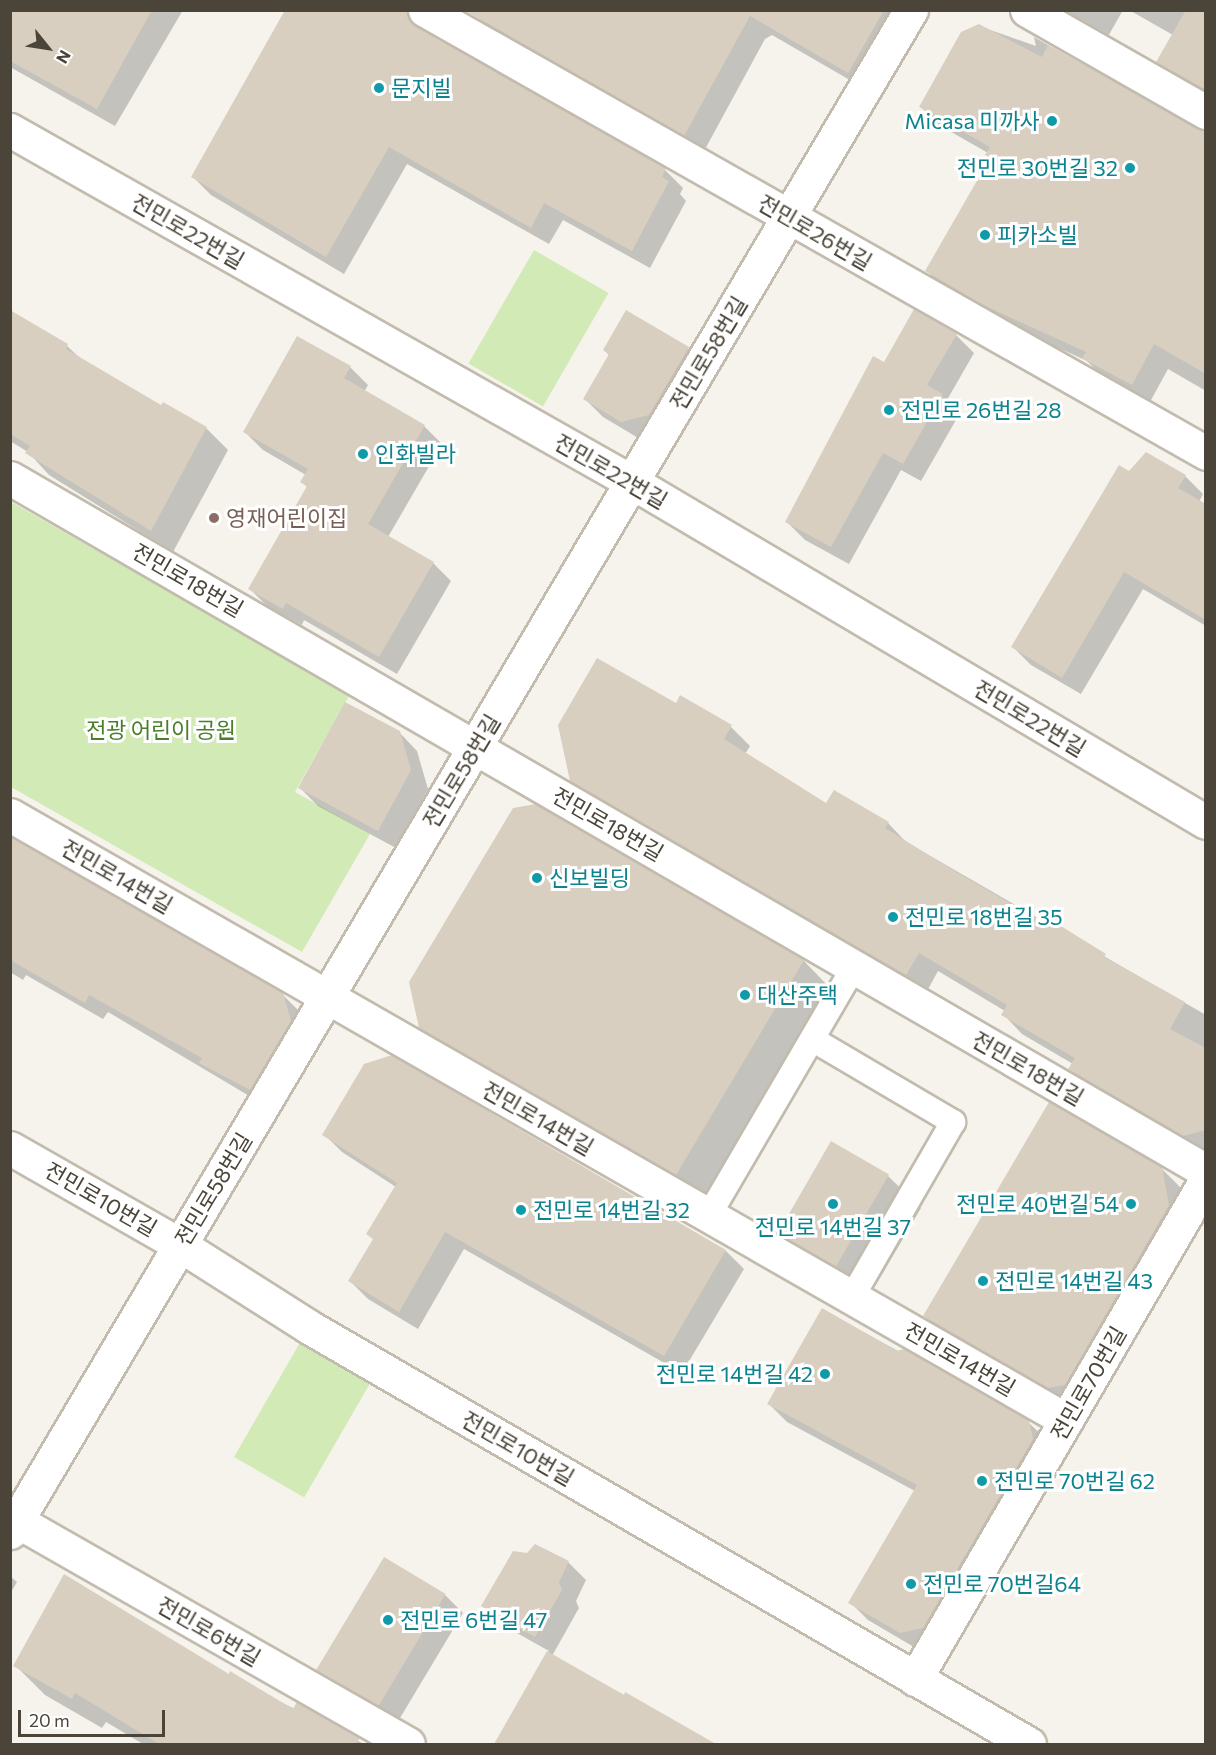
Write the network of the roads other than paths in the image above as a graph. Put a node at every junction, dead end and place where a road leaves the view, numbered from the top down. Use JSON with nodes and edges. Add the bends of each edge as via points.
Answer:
{"nodes":[{"id":1,"x":425,"y":10,"type":"edge"},
{"id":2,"x":911,"y":10,"type":"edge"},
{"id":3,"x":1027,"y":10,"type":"edge"},
{"id":4,"x":1206,"y":112,"type":"edge"},
{"id":5,"x":10,"y":130,"type":"edge"},
{"id":6,"x":789,"y":217,"type":"junction"},
{"id":7,"x":1206,"y":453,"type":"edge"},
{"id":8,"x":10,"y":477,"type":"edge"},
{"id":9,"x":632,"y":482,"type":"junction"},
{"id":10,"x":475,"y":747,"type":"junction"},
{"id":11,"x":10,"y":815,"type":"edge"},
{"id":12,"x":1206,"y":822,"type":"edge"},
{"id":13,"x":854,"y":967,"type":"junction"},
{"id":14,"x":327,"y":996,"type":"junction"},
{"id":15,"x":812,"y":1039,"type":"junction"},
{"id":16,"x":10,"y":1148,"type":"edge"},
{"id":17,"x":1206,"y":1171,"type":"edge"},
{"id":18,"x":1206,"y":1180,"type":"edge"},
{"id":19,"x":709,"y":1215,"type":"junction"},
{"id":20,"x":180,"y":1245,"type":"junction"},
{"id":21,"x":852,"y":1297,"type":"junction"},
{"id":22,"x":1066,"y":1420,"type":"junction"},
{"id":23,"x":13,"y":1524,"type":"edge"},
{"id":24,"x":915,"y":1679,"type":"junction"},
{"id":25,"x":408,"y":1744,"type":"edge"},
{"id":26,"x":1029,"y":1744,"type":"edge"}],
"edges":[{"from":1,"to":6,"type":"street","name":"전민로26번길"},
{"from":2,"to":6,"type":"street","name":"전민로58번길"},
{"from":3,"to":4,"type":"street"},
{"from":5,"to":9,"type":"street","name":"전민로22번길"},
{"from":6,"to":7,"type":"street","name":"전민로26번길"},
{"from":6,"to":9,"type":"street","name":"전민로58번길"},
{"from":8,"to":10,"type":"street","name":"전민로18번길"},
{"from":9,"to":10,"type":"street","name":"전민로58번길"},
{"from":9,"to":12,"type":"street","name":"전민로22번길"},
{"from":10,"to":13,"type":"street","name":"전민로18번길"},
{"from":10,"to":14,"type":"street","name":"전민로58번길"},
{"from":11,"to":14,"type":"street","name":"전민로14번길"},
{"from":13,"to":15,"type":"lane"},
{"from":13,"to":17,"type":"street","name":"전민로18번길"},
{"from":14,"to":19,"type":"street","name":"전민로14번길"},
{"from":14,"to":20,"type":"street","name":"전민로58번길"},
{"from":15,"to":19,"type":"lane"},
{"from":15,"to":21,"type":"lane","via":[[953,1122]]},
{"from":16,"to":20,"type":"street","name":"전민로10번길"},
{"from":18,"to":22,"type":"street","name":"전민로70번길"},
{"from":19,"to":21,"type":"street","name":"전민로14번길"},
{"from":20,"to":23,"type":"street","name":"전민로58번길"},
{"from":20,"to":24,"type":"street","name":"전민로10번길","via":[[309,1327]]},
{"from":21,"to":22,"type":"street","name":"전민로14번길"},
{"from":22,"to":24,"type":"street","name":"전민로70번길"},
{"from":23,"to":25,"type":"street","name":"전민로6번길"},
{"from":24,"to":26,"type":"street","name":"전민로10번길"}]}
